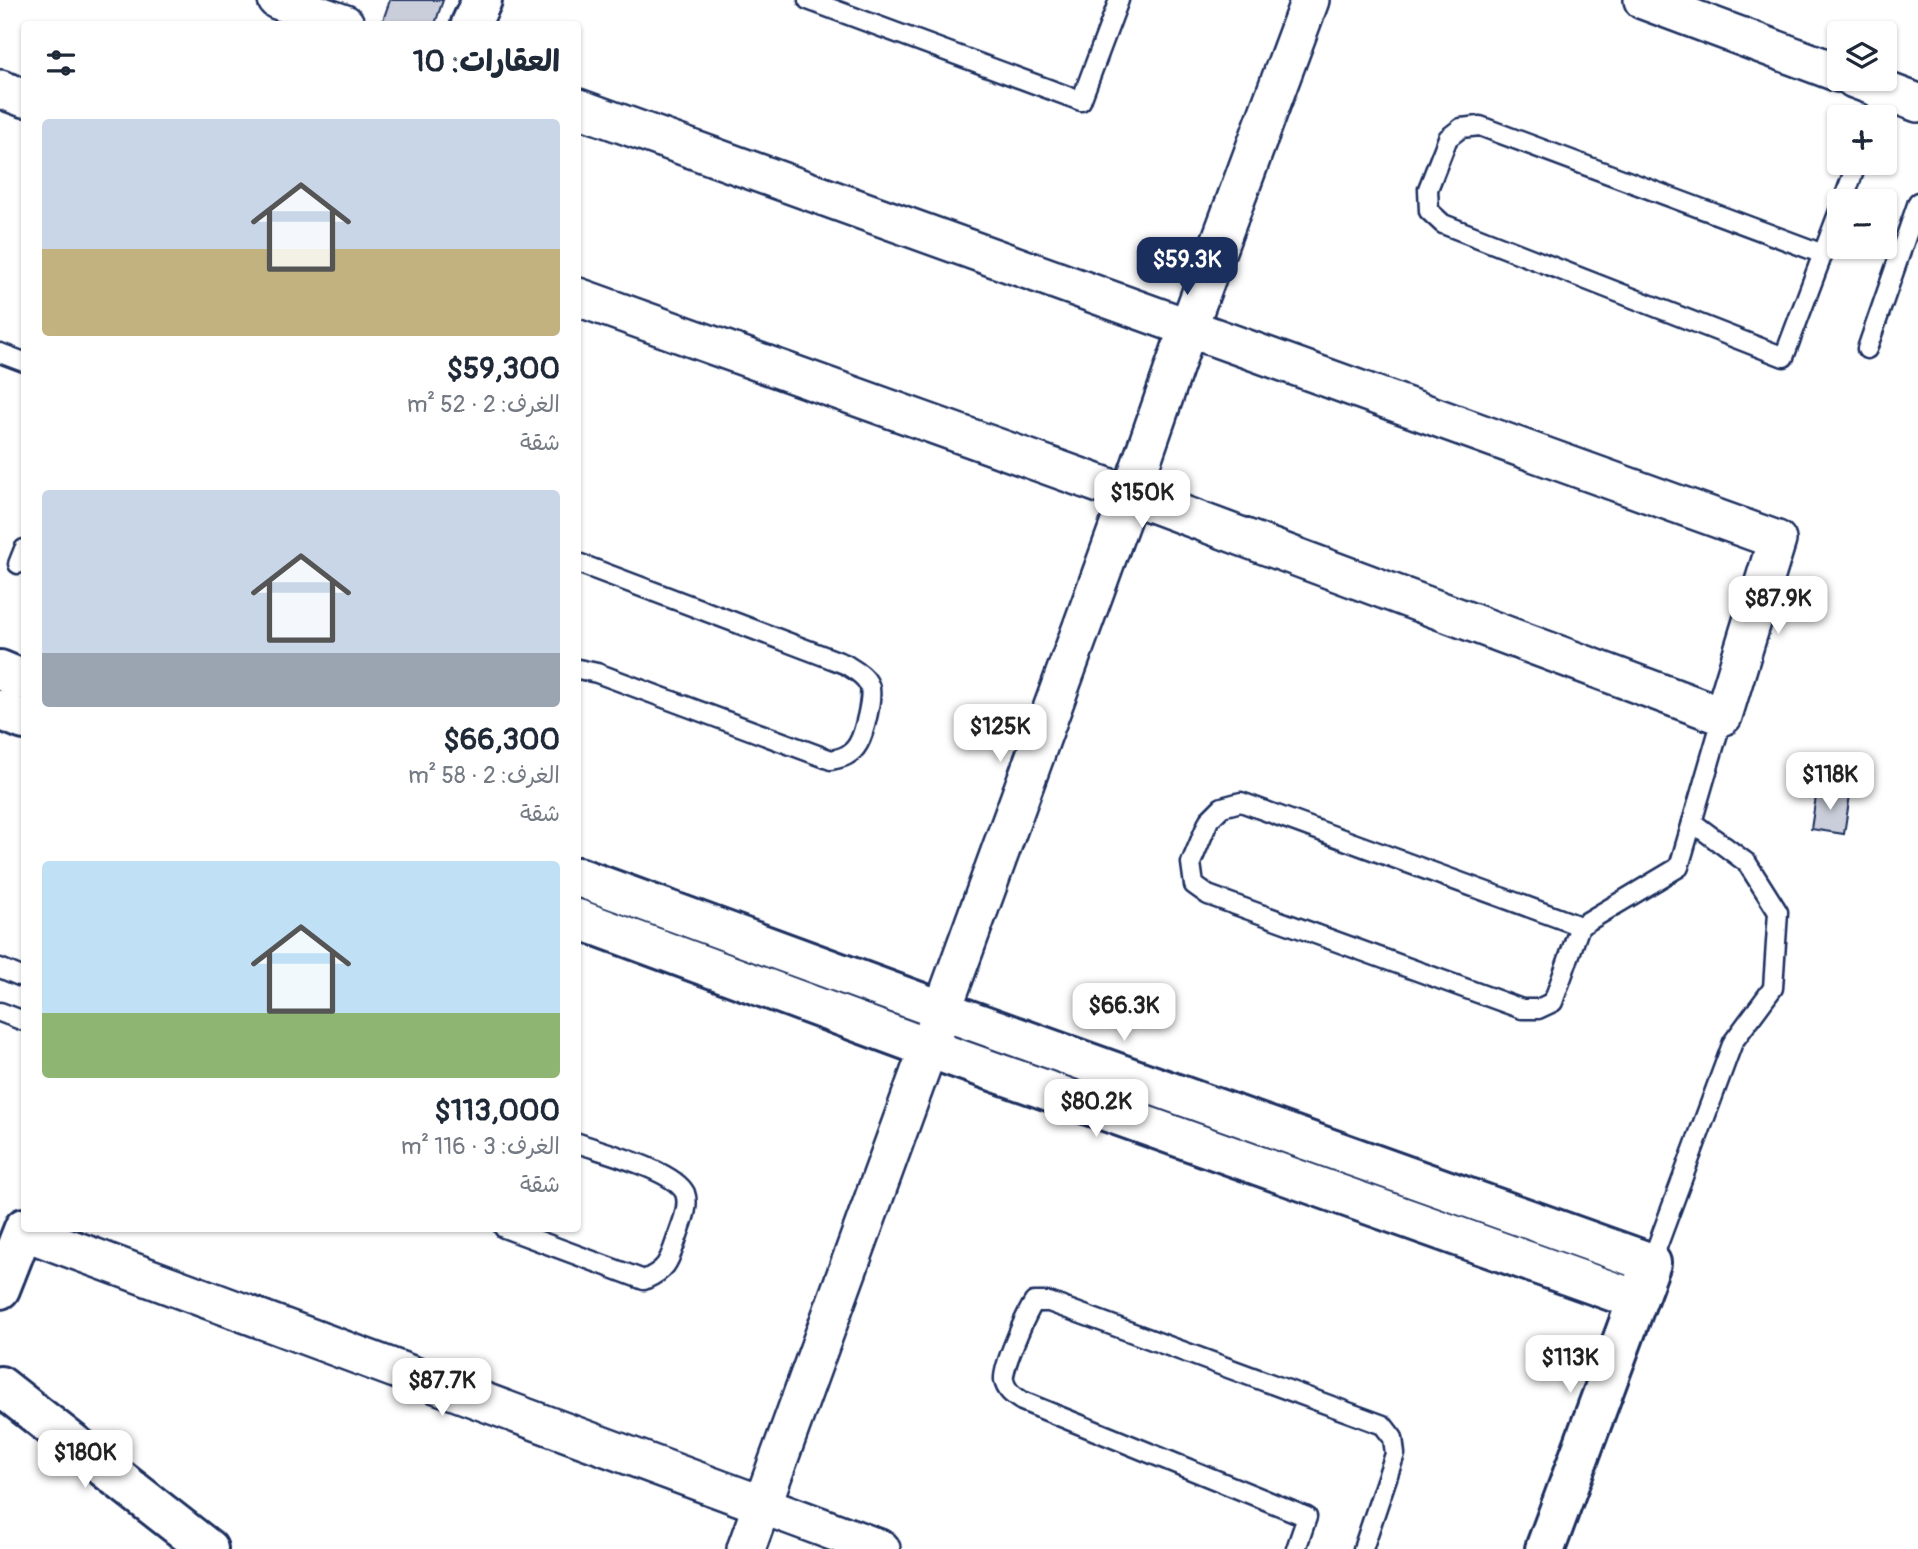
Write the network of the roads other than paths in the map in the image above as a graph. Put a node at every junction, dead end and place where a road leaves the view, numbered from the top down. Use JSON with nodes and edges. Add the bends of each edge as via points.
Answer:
{"nodes":[{"id":1,"x":277,"y":0,"type":"edge"},
{"id":2,"x":482,"y":0,"type":"edge"},
{"id":3,"x":808,"y":0,"type":"edge"},
{"id":4,"x":1310,"y":0,"type":"edge"},
{"id":5,"x":1643,"y":0,"type":"edge"},
{"id":6,"x":1113,"y":2,"type":"edge"},
{"id":7,"x":336,"y":21,"type":"edge"},
{"id":8,"x":472,"y":21,"type":"edge"},
{"id":9,"x":1827,"y":69,"type":"edge"},
{"id":10,"x":0,"y":89,"type":"edge"},
{"id":11,"x":1871,"y":95,"type":"edge"},
{"id":12,"x":21,"y":97,"type":"edge"},
{"id":13,"x":1918,"y":103,"type":"edge"},
{"id":14,"x":581,"y":109,"type":"edge"},
{"id":15,"x":1918,"y":202,"type":"edge"},
{"id":16,"x":1827,"y":243,"type":"edge"},
{"id":17,"x":1823,"y":254,"type":"junction"},
{"id":18,"x":581,"y":298,"type":"edge"},
{"id":19,"x":1188,"y":328,"type":"junction"},
{"id":20,"x":1867,"y":349,"type":"dead end"},
{"id":21,"x":0,"y":353,"type":"edge"},
{"id":22,"x":21,"y":361,"type":"edge"},
{"id":23,"x":1130,"y":495,"type":"junction"},
{"id":24,"x":581,"y":565,"type":"edge"},
{"id":25,"x":0,"y":670,"type":"edge"},
{"id":26,"x":581,"y":670,"type":"edge"},
{"id":27,"x":21,"y":679,"type":"edge"},
{"id":28,"x":0,"y":710,"type":"edge"},
{"id":29,"x":1723,"y":716,"type":"junction"},
{"id":30,"x":21,"y":719,"type":"edge"},
{"id":31,"x":1692,"y":822,"type":"junction"},
{"id":32,"x":581,"y":878,"type":"edge"},
{"id":33,"x":581,"y":920,"type":"edge"},
{"id":34,"x":1580,"y":926,"type":"junction"},
{"id":35,"x":0,"y":968,"type":"edge"},
{"id":36,"x":21,"y":977,"type":"edge"},
{"id":37,"x":941,"y":1010,"type":"junction"},
{"id":38,"x":0,"y":1012,"type":"edge"},
{"id":39,"x":21,"y":1020,"type":"edge"},
{"id":40,"x":928,"y":1048,"type":"junction"},
{"id":41,"x":581,"y":1144,"type":"edge"},
{"id":42,"x":23,"y":1232,"type":"edge"},
{"id":43,"x":29,"y":1232,"type":"edge"},
{"id":44,"x":515,"y":1232,"type":"edge"},
{"id":45,"x":1651,"y":1263,"type":"junction"},
{"id":46,"x":0,"y":1290,"type":"edge"},
{"id":47,"x":1637,"y":1300,"type":"junction"},
{"id":48,"x":0,"y":1386,"type":"edge"},
{"id":49,"x":761,"y":1506,"type":"junction"},
{"id":50,"x":208,"y":1549,"type":"edge"},
{"id":51,"x":746,"y":1549,"type":"edge"},
{"id":52,"x":881,"y":1549,"type":"edge"},
{"id":53,"x":1296,"y":1549,"type":"edge"},
{"id":54,"x":1363,"y":1549,"type":"edge"},
{"id":55,"x":1545,"y":1549,"type":"edge"}],
"edges":[{"from":1,"to":7,"type":"street"},
{"from":2,"to":8,"type":"street"},
{"from":3,"to":6,"type":"lane","via":[[1081,101]]},
{"from":4,"to":19,"type":"street"},
{"from":5,"to":9,"type":"street"},
{"from":10,"to":12,"type":"street"},
{"from":11,"to":13,"type":"street"},
{"from":14,"to":19,"type":"street"},
{"from":15,"to":20,"type":"lane"},
{"from":16,"to":17,"type":"lane"},
{"from":17,"to":17,"type":"lane","via":[[1480,126],[1461,128],[1448,138],[1428,189],[1429,211],[1443,224],[1784,357]]},
{"from":18,"to":23,"type":"street"},
{"from":19,"to":23,"type":"street"},
{"from":19,"to":29,"type":"street","via":[[1777,540]]},
{"from":21,"to":22,"type":"lane"},
{"from":23,"to":29,"type":"street"},
{"from":23,"to":37,"type":"street"},
{"from":24,"to":26,"type":"lane","via":[[845,664],[871,687],[858,744],[844,758],[831,760]]},
{"from":25,"to":27,"type":"street"},
{"from":28,"to":30,"type":"street"},
{"from":29,"to":31,"type":"lane"},
{"from":31,"to":34,"type":"lane","via":[[1679,867]]},
{"from":31,"to":45,"type":"lane","via":[[1747,863],[1778,912],[1773,988],[1733,1042]]},
{"from":32,"to":37,"type":"street"},
{"from":33,"to":40,"type":"street"},
{"from":34,"to":34,"type":"lane","via":[[1241,802],[1222,807],[1209,820],[1191,863],[1194,885],[1208,895],[1522,1009],[1538,1009],[1553,1002]]},
{"from":35,"to":36,"type":"lane"},
{"from":37,"to":40,"type":"street"},
{"from":37,"to":45,"type":"street"},
{"from":38,"to":39,"type":"lane"},
{"from":40,"to":47,"type":"street"},
{"from":40,"to":49,"type":"street"},
{"from":41,"to":44,"type":"lane","via":[[664,1175],[686,1195],[685,1216],[667,1265],[644,1280]]},
{"from":42,"to":46,"type":"street"},
{"from":43,"to":49,"type":"street"},
{"from":45,"to":47,"type":"street"},
{"from":47,"to":55,"type":"street"},
{"from":48,"to":50,"type":"street"},
{"from":49,"to":51,"type":"street"},
{"from":49,"to":52,"type":"street"},
{"from":53,"to":54,"type":"lane","via":[[1307,1517],[1021,1401],[1008,1391],[1003,1378],[1025,1315],[1034,1303],[1049,1302],[1383,1424],[1393,1438],[1395,1454]]}]}
